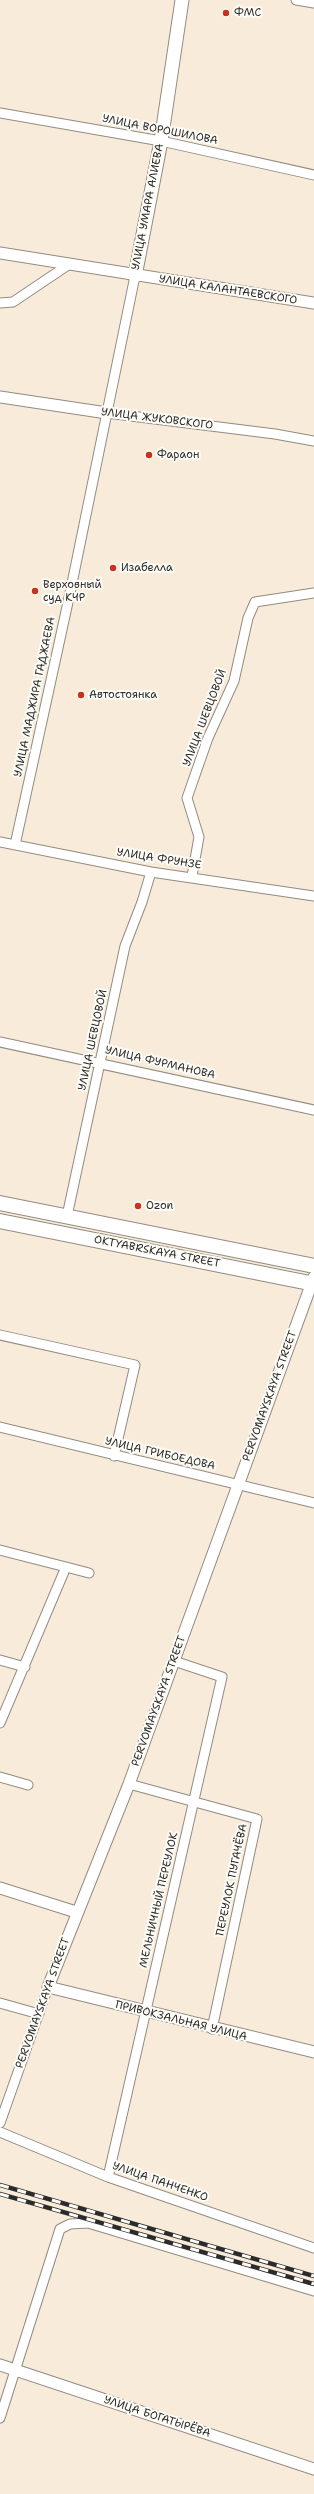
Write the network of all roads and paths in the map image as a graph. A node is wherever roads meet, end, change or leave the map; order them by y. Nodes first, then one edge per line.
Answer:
1 (182, 0) edge
2 (296, 0) edge
3 (314, 3) edge
4 (0, 113) edge
5 (161, 141) junction
6 (314, 175) edge
7 (0, 253) edge
8 (68, 265) junction
9 (135, 276) junction
10 (0, 303) edge
11 (314, 303) edge
12 (0, 397) edge
13 (107, 413) junction
14 (314, 441) edge
15 (314, 593) edge
16 (0, 842) edge
17 (15, 845) junction
18 (151, 872) junction
19 (192, 876) junction
20 (314, 896) edge
21 (0, 1042) edge
22 (100, 1062) junction
23 (314, 1110) edge
24 (0, 1203) edge
25 (67, 1216) junction
26 (0, 1221) edge
27 (314, 1266) edge
28 (313, 1282) edge
29 (0, 1335) edge
30 (0, 1427) edge
31 (114, 1456) junction
32 (239, 1484) junction
33 (314, 1503) edge
34 (0, 1550) edge
35 (66, 1568) junction
36 (89, 1573) dead end
37 (0, 1660) edge
38 (174, 1662) junction
39 (25, 1667) junction
40 (0, 1723) edge
41 (0, 1777) edge
42 (129, 1784) junction
43 (28, 1785) dead end
44 (194, 1802) junction
45 (0, 1888) edge
46 (76, 1912) junction
47 (48, 1987) junction
48 (0, 2003) edge
49 (145, 2013) junction
50 (39, 2014) junction
51 (212, 2029) junction
52 (314, 2052) edge
53 (0, 2123) edge
54 (0, 2132) edge
55 (108, 2177) junction
56 (314, 2248) edge
57 (314, 2291) edge
58 (0, 2365) edge
59 (15, 2370) junction
60 (0, 2418) edge
61 (314, 2469) edge

1 - 5 main road, УЛИЦА УМАРА АЛИЕВА
2 - 3 street
4 - 5 street, УЛИЦА ВОРОШИЛОВА
5 - 6 street, УЛИЦА ВОРОШИЛОВА
5 - 9 main road, УЛИЦА УМАРА АЛИЕВА
7 - 8 street, УЛИЦА КАЛАНТАЕВСКОГО
8 - 9 street, УЛИЦА КАЛАНТАЕВСКОГО
8 - 10 street
9 - 11 street, УЛИЦА КАЛАНТАЕВСКОГО
9 - 13 street, УЛИЦА УМАРА АЛИЕВА
12 - 13 street, УЛИЦА ЖУКОВСКОГО
13 - 14 street, УЛИЦА ЖУКОВСКОГО
13 - 17 street, УЛИЦА МАДЖИРА ГАДЖАЕВА
15 - 19 street, УЛИЦА ШЕВЦОВОЙ
16 - 17 street, УЛИЦА ФРУНЗЕ
17 - 18 street, УЛИЦА ФРУНЗЕ
18 - 19 street, УЛИЦА ФРУНЗЕ
18 - 22 street, УЛИЦА ШЕВЦОВОЙ
19 - 20 street, УЛИЦА ФРУНЗЕ
21 - 22 street, УЛИЦА ФУРМАНОВА
22 - 23 street, УЛИЦА ФУРМАНОВА
22 - 25 street, УЛИЦА ШЕВЦОВОЙ
24 - 25 main road, OKTYABRSKAYA STREET
25 - 27 main road, OKTYABRSKAYA STREET
26 - 28 main road, OKTYABRSKAYA STREET
28 - 32 street, PERVOMAYSKAYA STREET
29 - 31 street
30 - 31 street, УЛИЦА ГРИБОЕДОВА
31 - 32 street, УЛИЦА ГРИБОЕДОВА
32 - 33 street, УЛИЦА ГРИБОЕДОВА
32 - 38 street, PERVOMAYSKAYA STREET
34 - 35 street
35 - 36 street
35 - 39 street
37 - 39 street
38 - 42 street, PERVOMAYSKAYA STREET
38 - 44 street, МЕЛЬНИЧНЫЙ ПЕРЕУЛОК
39 - 40 street
41 - 43 street
42 - 44 street, ПЕРЕУЛОК ПУГАЧЁВА
42 - 46 street, PERVOMAYSKAYA STREET
44 - 49 street, МЕЛЬНИЧНЫЙ ПЕРЕУЛОК
44 - 51 street, ПЕРЕУЛОК ПУГАЧЁВА
45 - 46 street
46 - 47 street, PERVOMAYSKAYA STREET
47 - 49 street, ПРИВОКЗАЛЬНАЯ УЛИЦА
47 - 50 street, PERVOMAYSKAYA STREET
48 - 50 street
49 - 51 street, ПРИВОКЗАЛЬНАЯ УЛИЦА
49 - 55 street, МЕЛЬНИЧНЫЙ ПЕРЕУЛОК
50 - 53 street, PERVOMAYSKAYA STREET
51 - 52 street, ПРИВОКЗАЛЬНАЯ УЛИЦА
54 - 55 street, УЛИЦА ПАНЧЕНКО
55 - 56 street, УЛИЦА ПАНЧЕНКО
57 - 59 street
58 - 59 street, УЛИЦА БОГАТЫРЁВА
59 - 60 street
59 - 61 street, УЛИЦА БОГАТЫРЁВА

